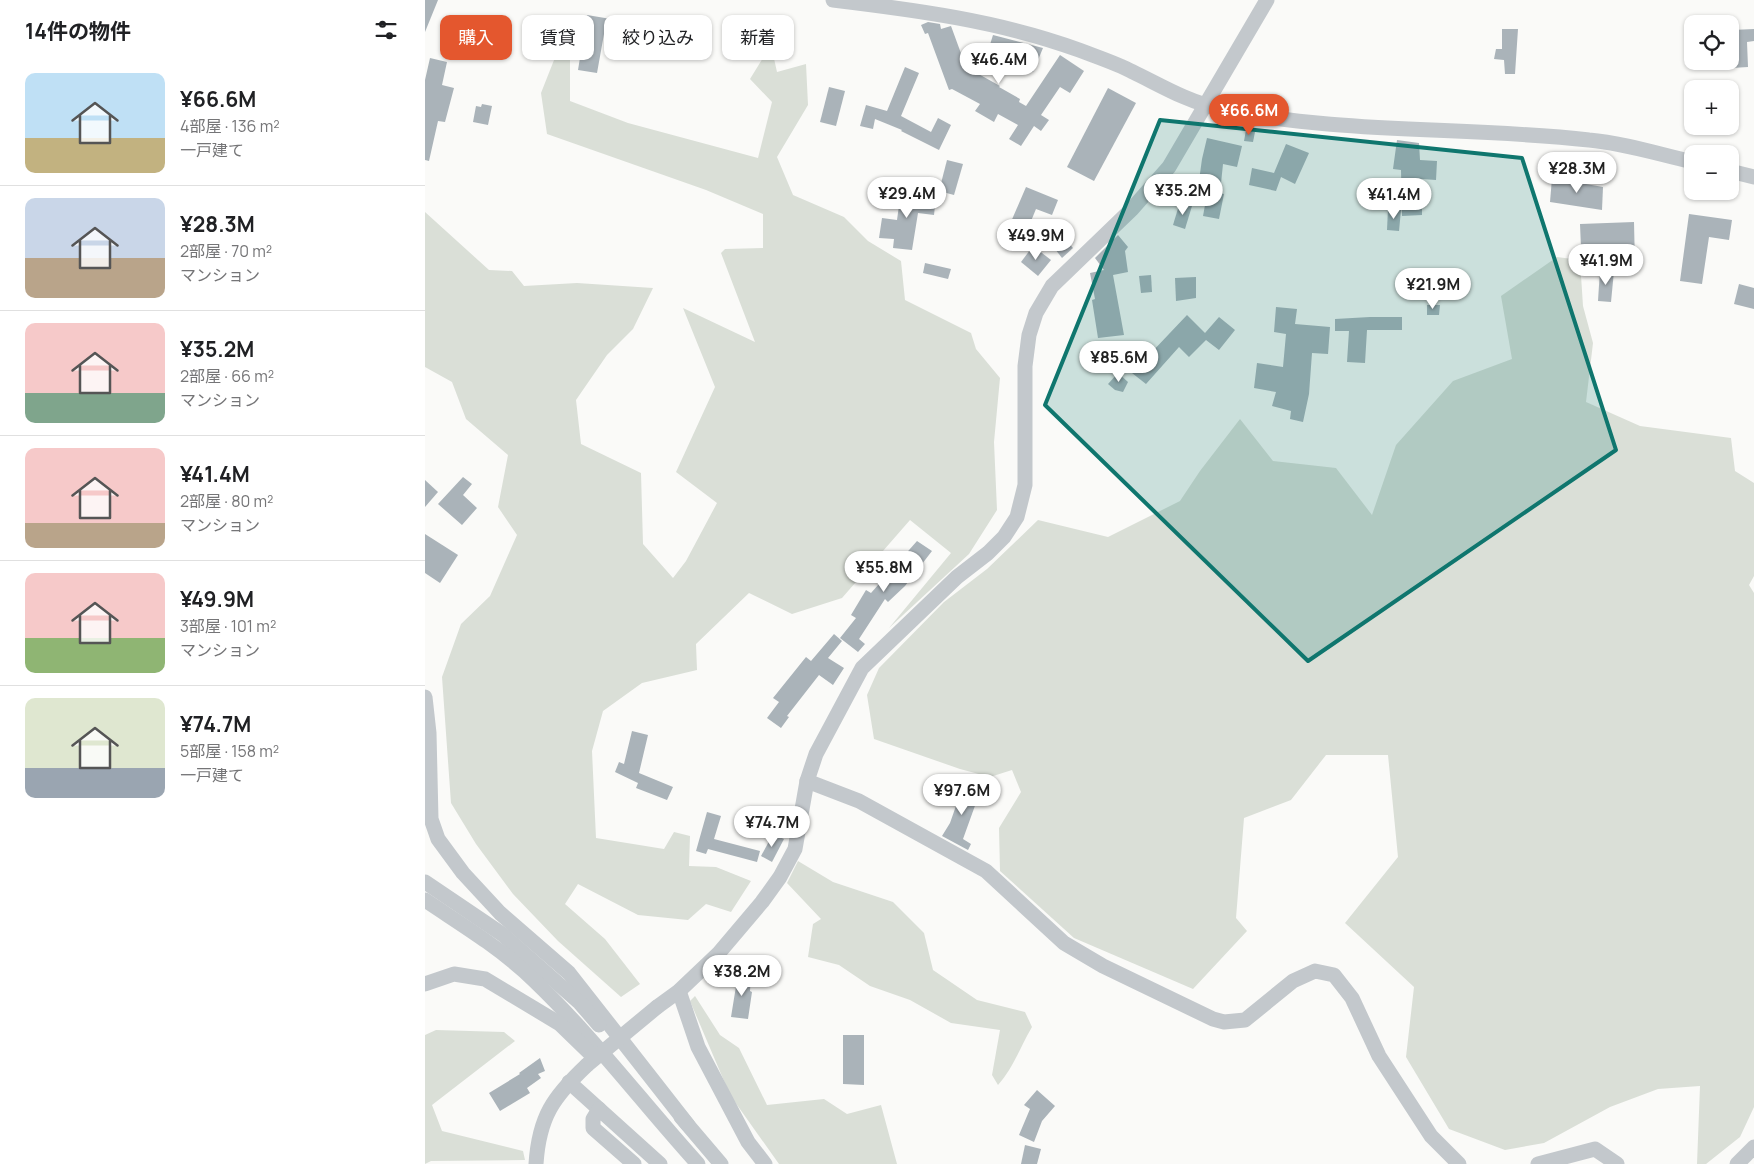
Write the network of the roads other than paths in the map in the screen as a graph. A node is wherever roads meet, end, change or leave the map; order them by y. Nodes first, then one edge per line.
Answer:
1 (833, 0) edge
2 (1267, 0) edge
3 (1205, 105) junction
4 (1684, 160) edge
5 (1739, 173) edge
6 (1754, 177) edge
7 (425, 697) edge
8 (807, 781) junction
9 (425, 882) edge
10 (425, 900) edge
11 (425, 984) edge
12 (679, 991) junction
13 (569, 1082) junction
14 (599, 1109) junction
15 (687, 1125) junction
16 (667, 1129) junction
17 (1754, 1147) edge
18 (536, 1164) edge
19 (634, 1164) edge
20 (660, 1164) edge
21 (698, 1164) edge
22 (721, 1164) edge
23 (765, 1164) edge
24 (1459, 1164) edge
25 (1538, 1164) edge
26 (1617, 1164) edge
27 (1737, 1164) edge

1 - 3 street
2 - 3 street
3 - 4 street
3 - 8 street
5 - 6 street
7 - 15 street
8 - 12 street
8 - 24 street
9 - 15 street
10 - 16 street
11 - 16 street
12 - 13 street, bridge
12 - 23 street
13 - 14 street
13 - 18 street
14 - 19 street
14 - 20 street
15 - 22 street
16 - 21 street
17 - 27 street
25 - 26 street

